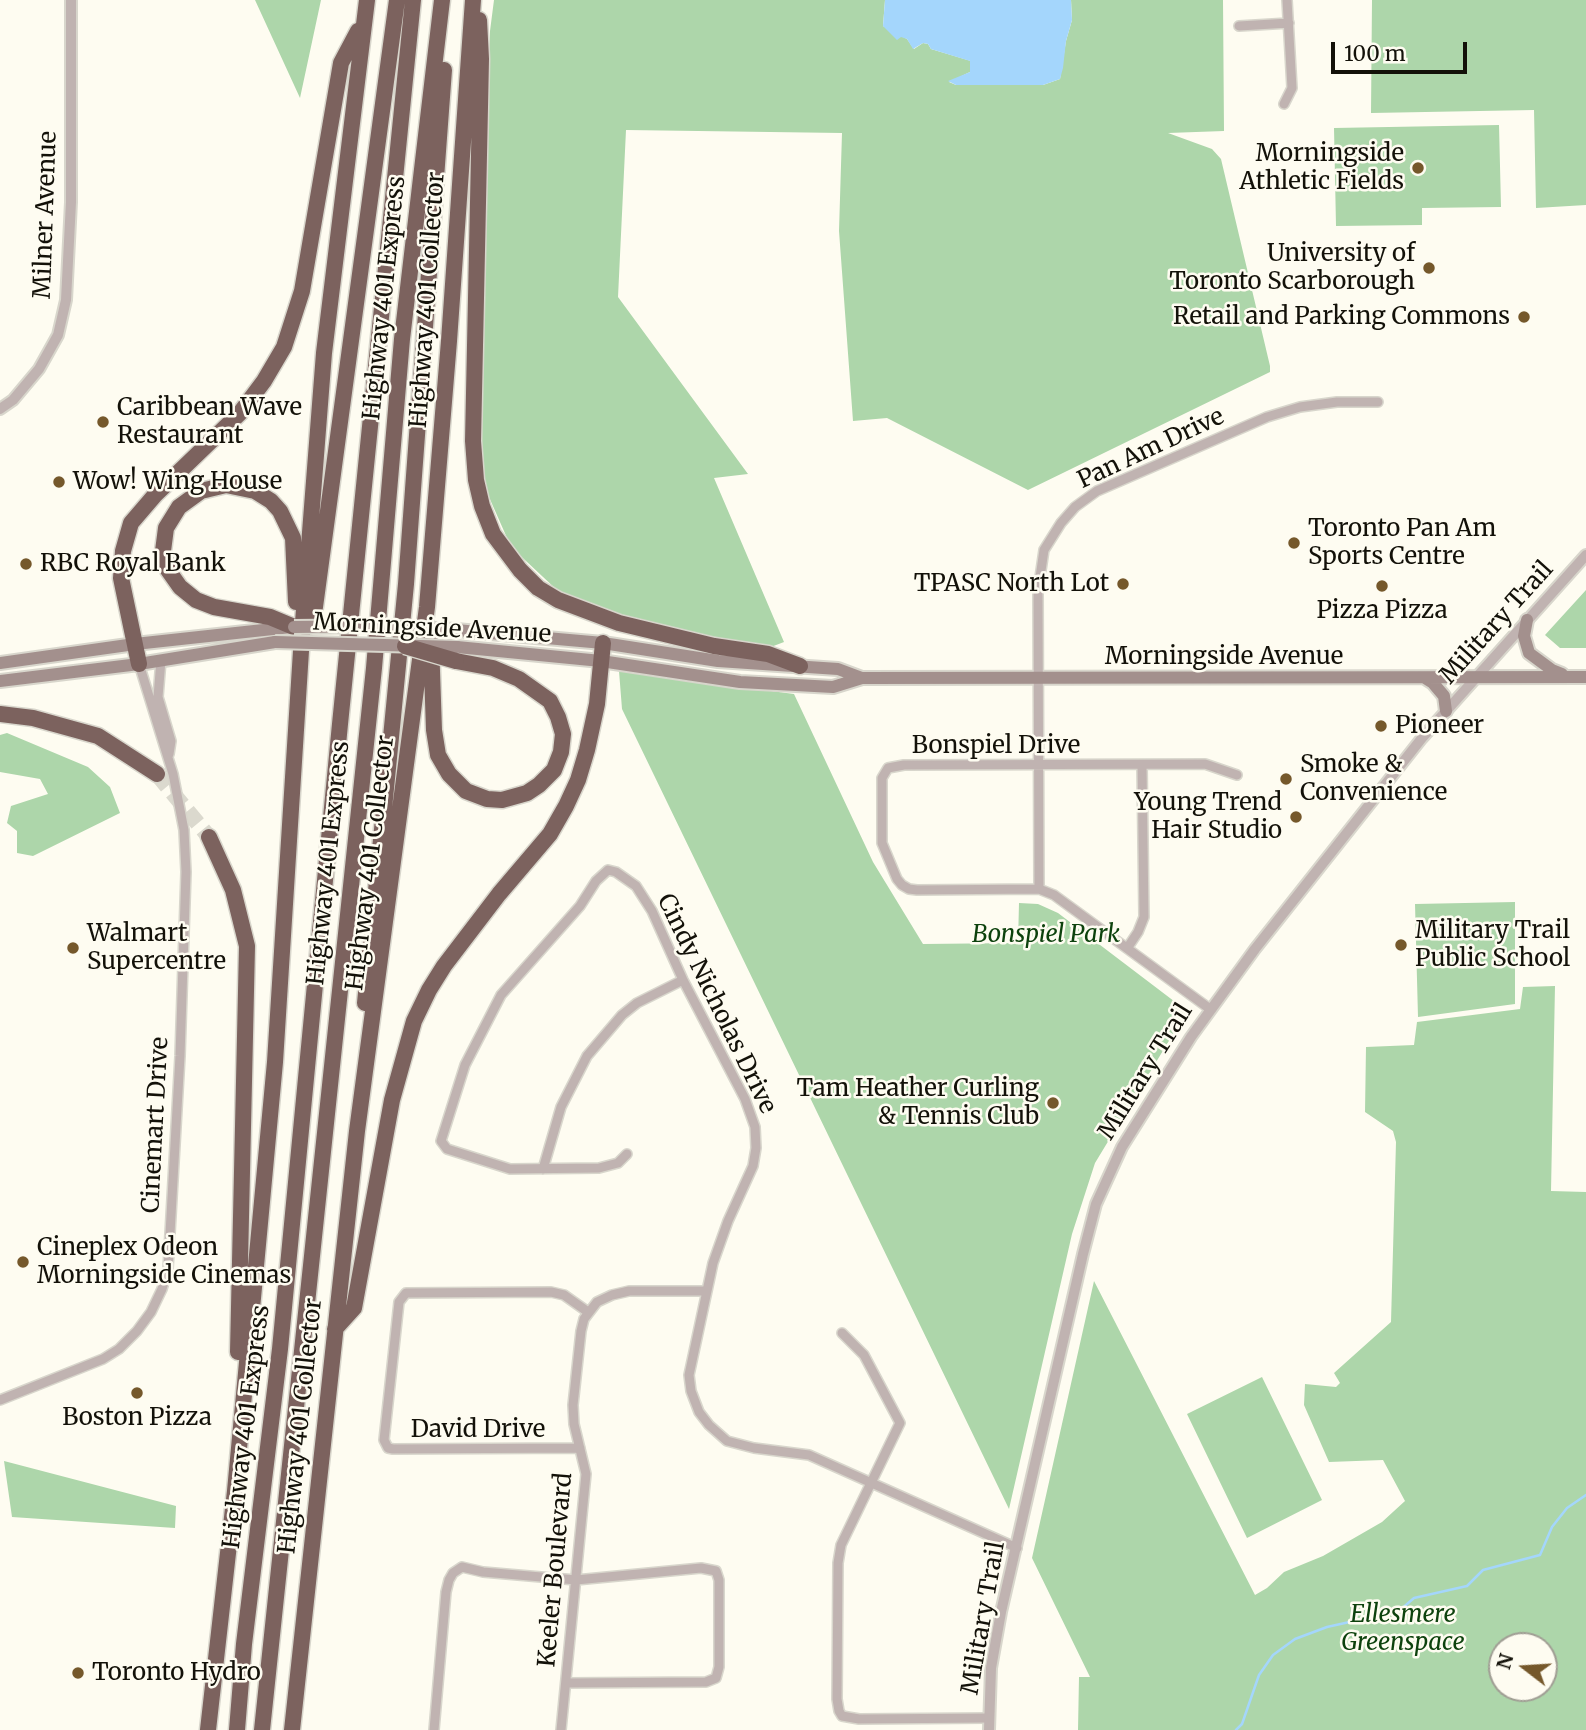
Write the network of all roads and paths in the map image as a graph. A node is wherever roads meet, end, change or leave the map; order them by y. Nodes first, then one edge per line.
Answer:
1 (71, 0) edge
2 (367, 0) edge
3 (397, 0) edge
4 (413, 0) edge
5 (442, 0) edge
6 (448, 0) edge
7 (476, 0) edge
8 (1287, 0) edge
9 (364, 19) junction
10 (1289, 23) junction
11 (1239, 26) dead end
12 (1284, 104) dead end
13 (1378, 402) dead end
14 (0, 409) edge
15 (1586, 555) edge
16 (427, 607) junction
17 (1527, 620) junction
18 (274, 623) junction
19 (298, 631) junction
20 (603, 643) junction
21 (135, 644) junction
22 (405, 646) joint
23 (457, 654) junction
24 (161, 660) junction
25 (601, 661) junction
26 (0, 663) edge
27 (139, 664) junction
28 (800, 666) junction
29 (1479, 676) junction
30 (1568, 677) junction
31 (1586, 677) edge
32 (862, 678) junction
33 (1040, 678) junction
34 (1425, 678) junction
35 (0, 681) edge
36 (1446, 711) junction
37 (0, 714) edge
38 (168, 759) junction
39 (1040, 765) junction
40 (1142, 765) junction
41 (157, 774) tunnel mouth
42 (1237, 775) dead end
43 (209, 837) tunnel mouth
44 (1040, 889) junction
45 (1128, 947) junction
46 (682, 980) junction
47 (1210, 1009) junction
48 (357, 1131) junction
49 (627, 1154) dead end
50 (543, 1170) junction
51 (708, 1291) junction
52 (588, 1312) junction
53 (335, 1329) junction
54 (842, 1334) dead end
55 (0, 1400) edge
56 (580, 1448) junction
57 (870, 1483) junction
58 (234, 1491) junction
59 (1017, 1548) junction
60 (576, 1580) junction
61 (566, 1683) junction
62 (989, 1724) edge
63 (208, 1730) edge
64 (237, 1730) edge
65 (262, 1730) edge
66 (292, 1730) edge
67 (433, 1730) edge
68 (561, 1730) edge

1 - 14 street, Milner Avenue
2 - 9 highway
3 - 19 highway
4 - 64 highway, Highway 401 Express
5 - 65 highway, Highway 401 Express
6 - 48 highway
7 - 16 highway, Highway 401 Collector
7 - 28 highway
8 - 10 street
9 - 19 highway
9 - 21 highway
10 - 11 street
10 - 12 street
13 - 33 street, Pan Am Drive
15 - 17 street, Military Trail
16 - 23 highway
16 - 48 highway, Highway 401 Collector
17 - 29 street, Military Trail
17 - 30 main road
18 - 19 highway
18 - 19 highway
18 - 21 main road, Morningside Avenue
19 - 20 main road, Morningside Avenue, bridge
19 - 58 highway
20 - 25 highway
20 - 28 main road, Morningside Avenue
21 - 26 main road, Morningside Avenue
21 - 27 highway
22 - 23 highway, bridge
22 - 24 main road, Morningside Avenue, bridge
23 - 25 main road, Morningside Avenue
24 - 27 main road, Morningside Avenue
24 - 38 street, Cinemart Drive
25 - 32 main road, Morningside Avenue
25 - 53 highway
27 - 35 main road, Morningside Avenue
27 - 38 street, Cinemart Drive
28 - 32 main road, Morningside Avenue
29 - 30 main road, Morningside Avenue
29 - 34 main road, Morningside Avenue
29 - 36 street, Military Trail
30 - 31 main road, Morningside Avenue
32 - 33 main road, Morningside Avenue
33 - 34 main road, Morningside Avenue
33 - 39 street, Pan Am Drive
34 - 36 main road
36 - 47 street, Military Trail
37 - 41 highway
38 - 55 street, Cinemart Drive
39 - 40 street, Bonspiel Drive
39 - 44 street, Pan Am Drive
39 - 44 street, Bonspiel Drive
40 - 42 street, Bonspiel Drive
40 - 45 street
43 - 58 highway
44 - 45 street, Bonspiel Drive
45 - 47 street, Bonspiel Drive
46 - 50 street
46 - 50 street, Cindy Nicholas Drive
46 - 51 street, Cindy Nicholas Drive
47 - 59 street, Military Trail
48 - 53 highway, Highway 401 Collector
49 - 50 street
51 - 52 street
51 - 57 street
52 - 56 street, Keeler Boulevard
52 - 56 street, David Drive
53 - 66 highway, Highway 401 Collector
54 - 57 street
56 - 60 street, Keeler Boulevard
57 - 59 street
57 - 62 street
58 - 63 highway
59 - 62 street, Military Trail
60 - 61 street, Keeler Boulevard
60 - 61 street
60 - 67 street
61 - 68 street, Keeler Boulevard

